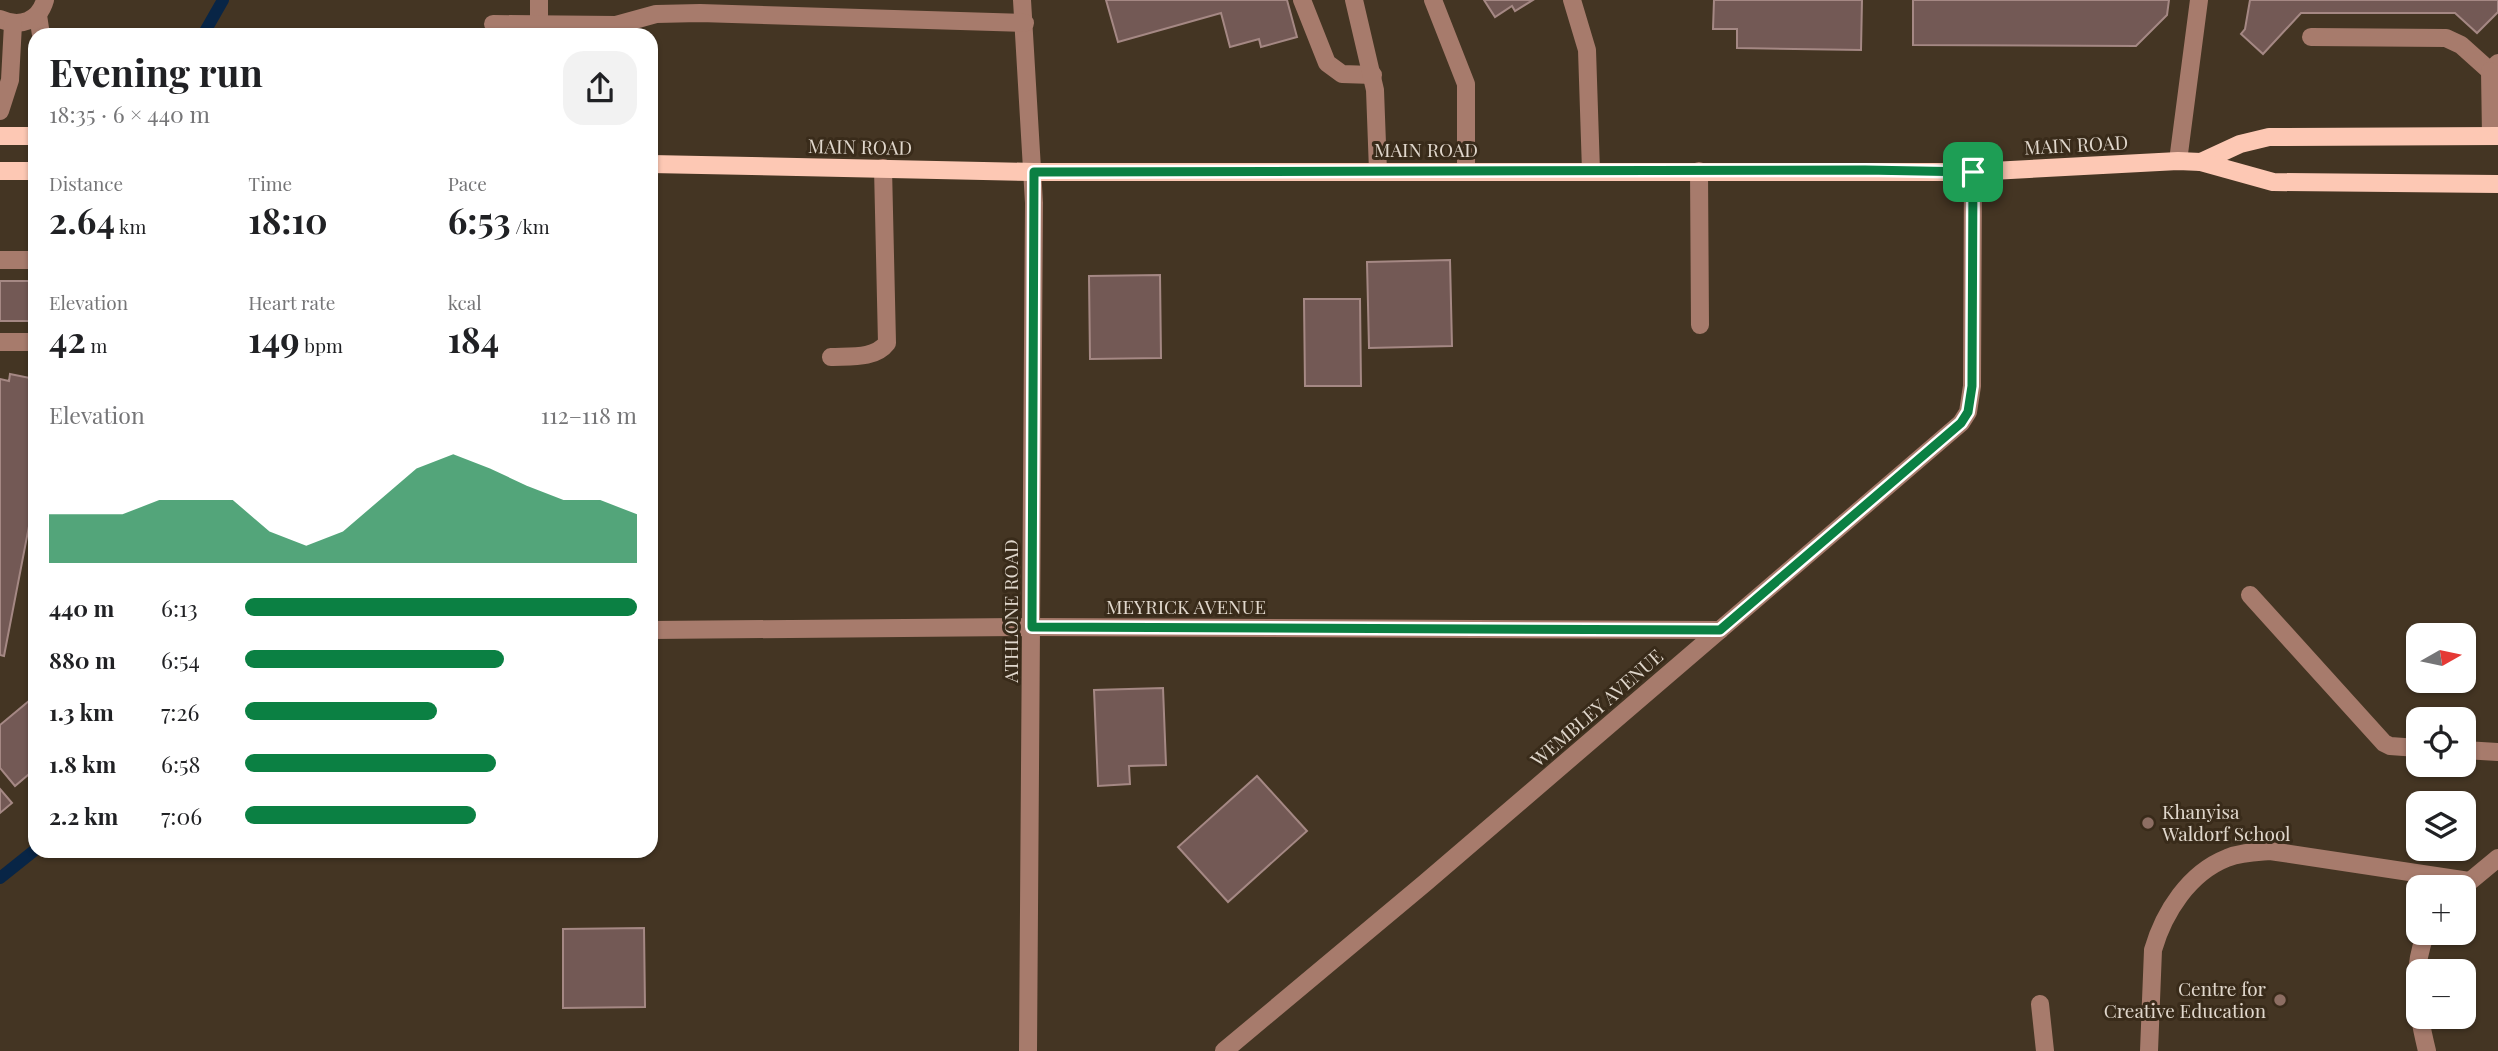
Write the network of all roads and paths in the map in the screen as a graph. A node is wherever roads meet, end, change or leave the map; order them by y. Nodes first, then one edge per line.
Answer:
1 (539, 0) edge
2 (1022, 0) edge
3 (1302, 0) edge
4 (1354, 0) edge
5 (1433, 0) edge
6 (1572, 0) edge
7 (2199, 0) edge
8 (700, 6) edge
9 (41, 8) edge
10 (6, 22) edge
11 (1025, 23) junction
12 (493, 24) dead end
13 (539, 24) junction
14 (41, 28) edge
15 (2311, 37) dead end
16 (2494, 67) edge
17 (1373, 75) junction
18 (0, 111) edge
19 (28, 135) edge
20 (0, 136) edge
21 (2494, 136) edge
22 (2178, 161) junction
23 (2202, 162) junction
24 (658, 164) edge
25 (883, 169) junction
26 (0, 171) edge
27 (28, 171) edge
28 (1378, 171) junction
29 (1466, 171) junction
30 (1591, 171) junction
31 (1699, 171) junction
32 (1034, 172) junction
33 (1973, 172) junction
34 (2498, 184) edge
35 (0, 260) edge
36 (28, 260) edge
37 (1700, 325) dead end
38 (0, 342) edge
39 (28, 342) edge
40 (831, 357) dead end
41 (2250, 595) dead end
42 (1032, 627) junction
43 (658, 630) edge
44 (1720, 630) junction
45 (2406, 747) edge
46 (2476, 751) edge
47 (2498, 752) edge
48 (2498, 858) edge
49 (2413, 875) edge
50 (2476, 876) edge
51 (2422, 945) edge
52 (2040, 1004) dead end
53 (1028, 1051) edge
54 (1224, 1051) edge
55 (2045, 1051) edge
56 (2149, 1051) edge
57 (2427, 1051) edge

1 - 13 street
2 - 11 street, ATHLONE ROAD
3 - 17 street
4 - 17 street
5 - 29 street
6 - 30 street
7 - 22 street
8 - 11 street
8 - 13 street
9 - 10 street
9 - 14 street
10 - 18 street
11 - 32 street, ATHLONE ROAD
12 - 13 street
15 - 16 street
16 - 21 street
17 - 28 street
19 - 20 main road
21 - 23 main road, MAIN ROAD
22 - 23 main road, MAIN ROAD
22 - 33 main road, MAIN ROAD
23 - 34 main road, MAIN ROAD
24 - 25 main road, MAIN ROAD
25 - 32 main road, MAIN ROAD
25 - 40 street
26 - 27 main road
28 - 29 main road, MAIN ROAD
28 - 32 main road, MAIN ROAD
29 - 30 main road, MAIN ROAD
30 - 31 main road, MAIN ROAD
31 - 33 main road, MAIN ROAD
31 - 37 street
32 - 42 street, ATHLONE ROAD
33 - 44 street, WEMBLEY AVENUE
35 - 36 street
38 - 39 street
41 - 45 street
42 - 43 street, MEYRICK AVENUE
42 - 44 street, MEYRICK AVENUE
42 - 53 street, ATHLONE ROAD
44 - 54 street, WEMBLEY AVENUE
46 - 47 street
48 - 50 street
49 - 56 street
51 - 57 street
52 - 55 street

